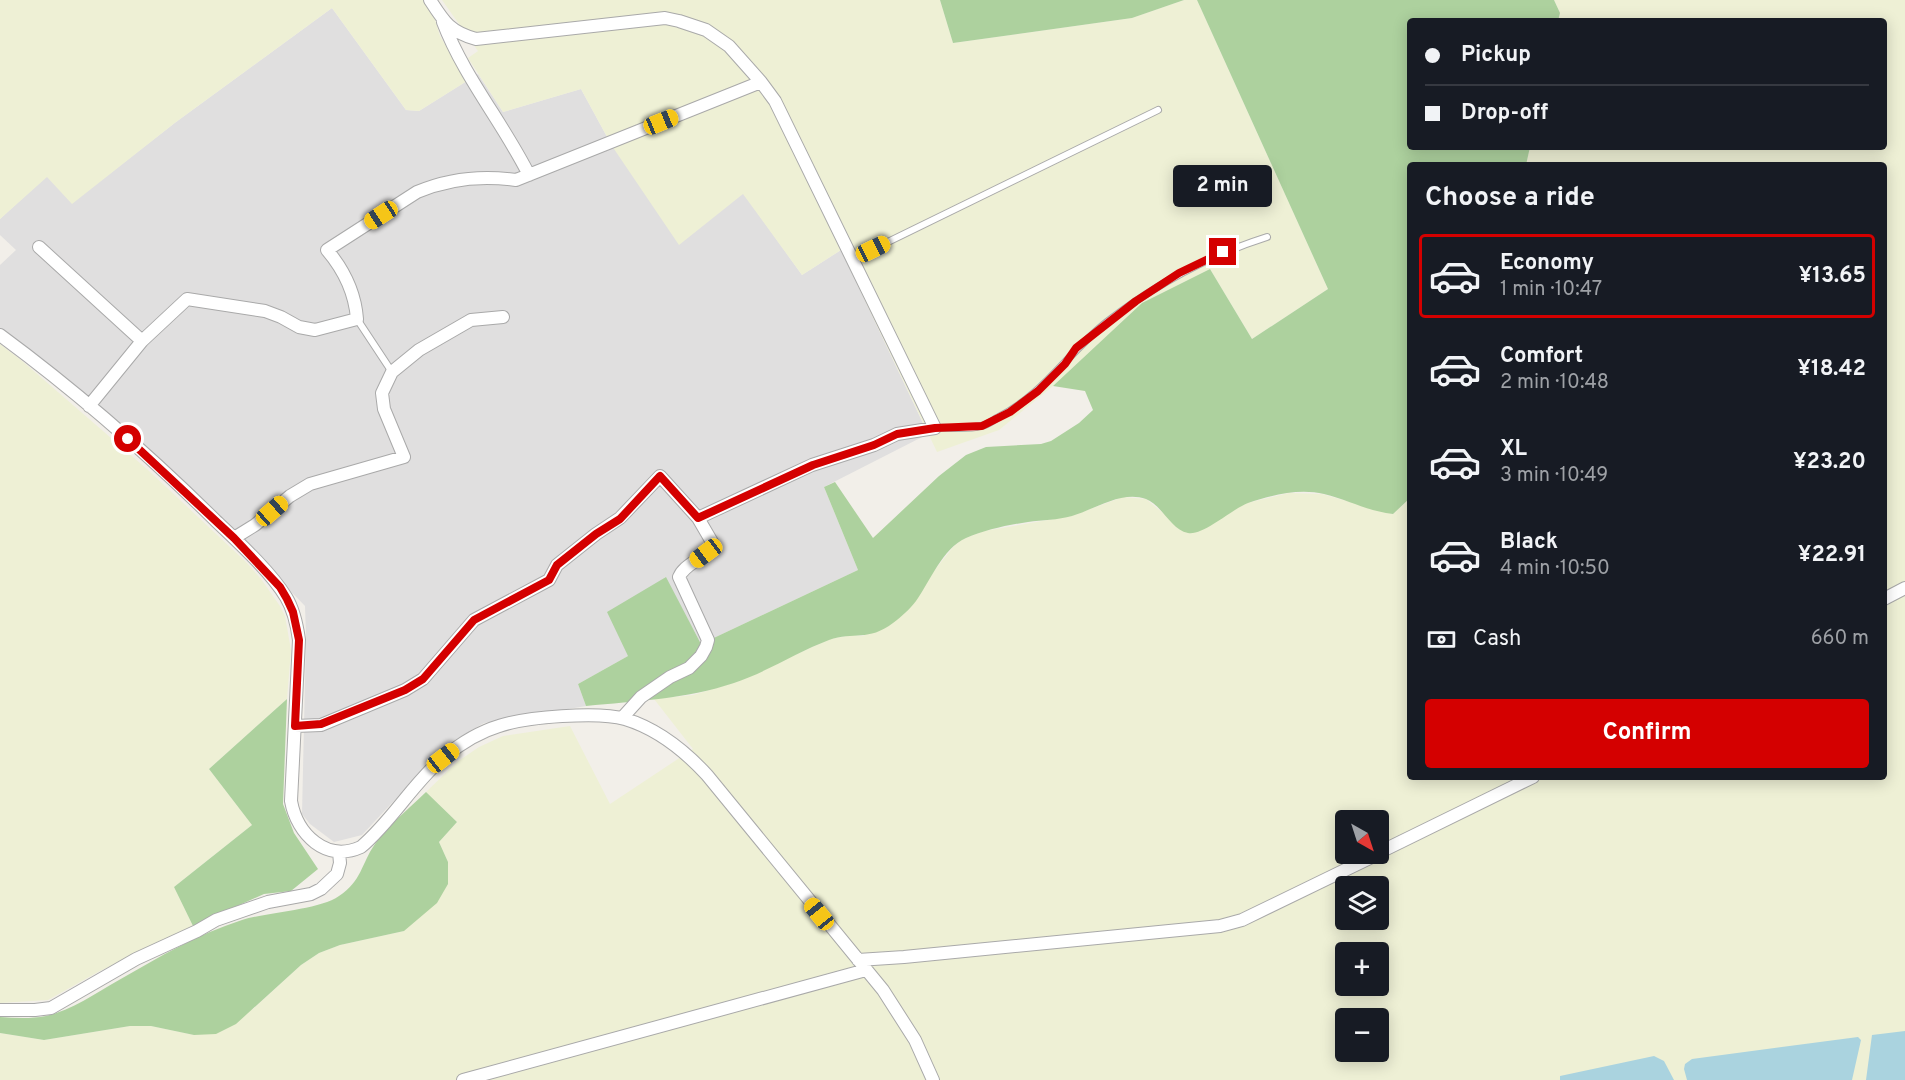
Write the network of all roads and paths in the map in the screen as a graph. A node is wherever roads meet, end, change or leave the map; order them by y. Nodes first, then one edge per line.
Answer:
1 (429, 0) edge
2 (443, 21) junction
3 (761, 82) junction
4 (1158, 110) dead end
5 (529, 175) junction
6 (1267, 237) dead end
7 (39, 247) dead end
8 (853, 259) junction
9 (502, 316) dead end
10 (357, 319) junction
11 (0, 335) edge
12 (142, 341) junction
13 (392, 372) junction
14 (88, 406) junction
15 (935, 428) junction
16 (698, 518) junction
17 (234, 538) junction
18 (1905, 588) edge
19 (1887, 597) edge
20 (622, 718) junction
21 (295, 726) junction
22 (1527, 780) edge
23 (1389, 848) edge
24 (339, 852) junction
25 (1356, 864) edge
26 (862, 965) junction
27 (0, 1010) edge
28 (464, 1080) edge
29 (933, 1080) edge

1 - 2 street
2 - 3 street
2 - 5 street
3 - 5 street
3 - 8 street
4 - 8 lane
5 - 10 street
6 - 15 lane
7 - 12 street
8 - 15 street
9 - 13 street
10 - 12 street
10 - 13 lane
11 - 14 street
12 - 14 street
13 - 17 street
14 - 17 street
15 - 16 street
16 - 20 street
16 - 21 street
17 - 21 street
18 - 19 street
20 - 24 street
20 - 26 street
21 - 24 street
22 - 23 street
24 - 27 street
25 - 26 street
26 - 28 street
26 - 29 street

